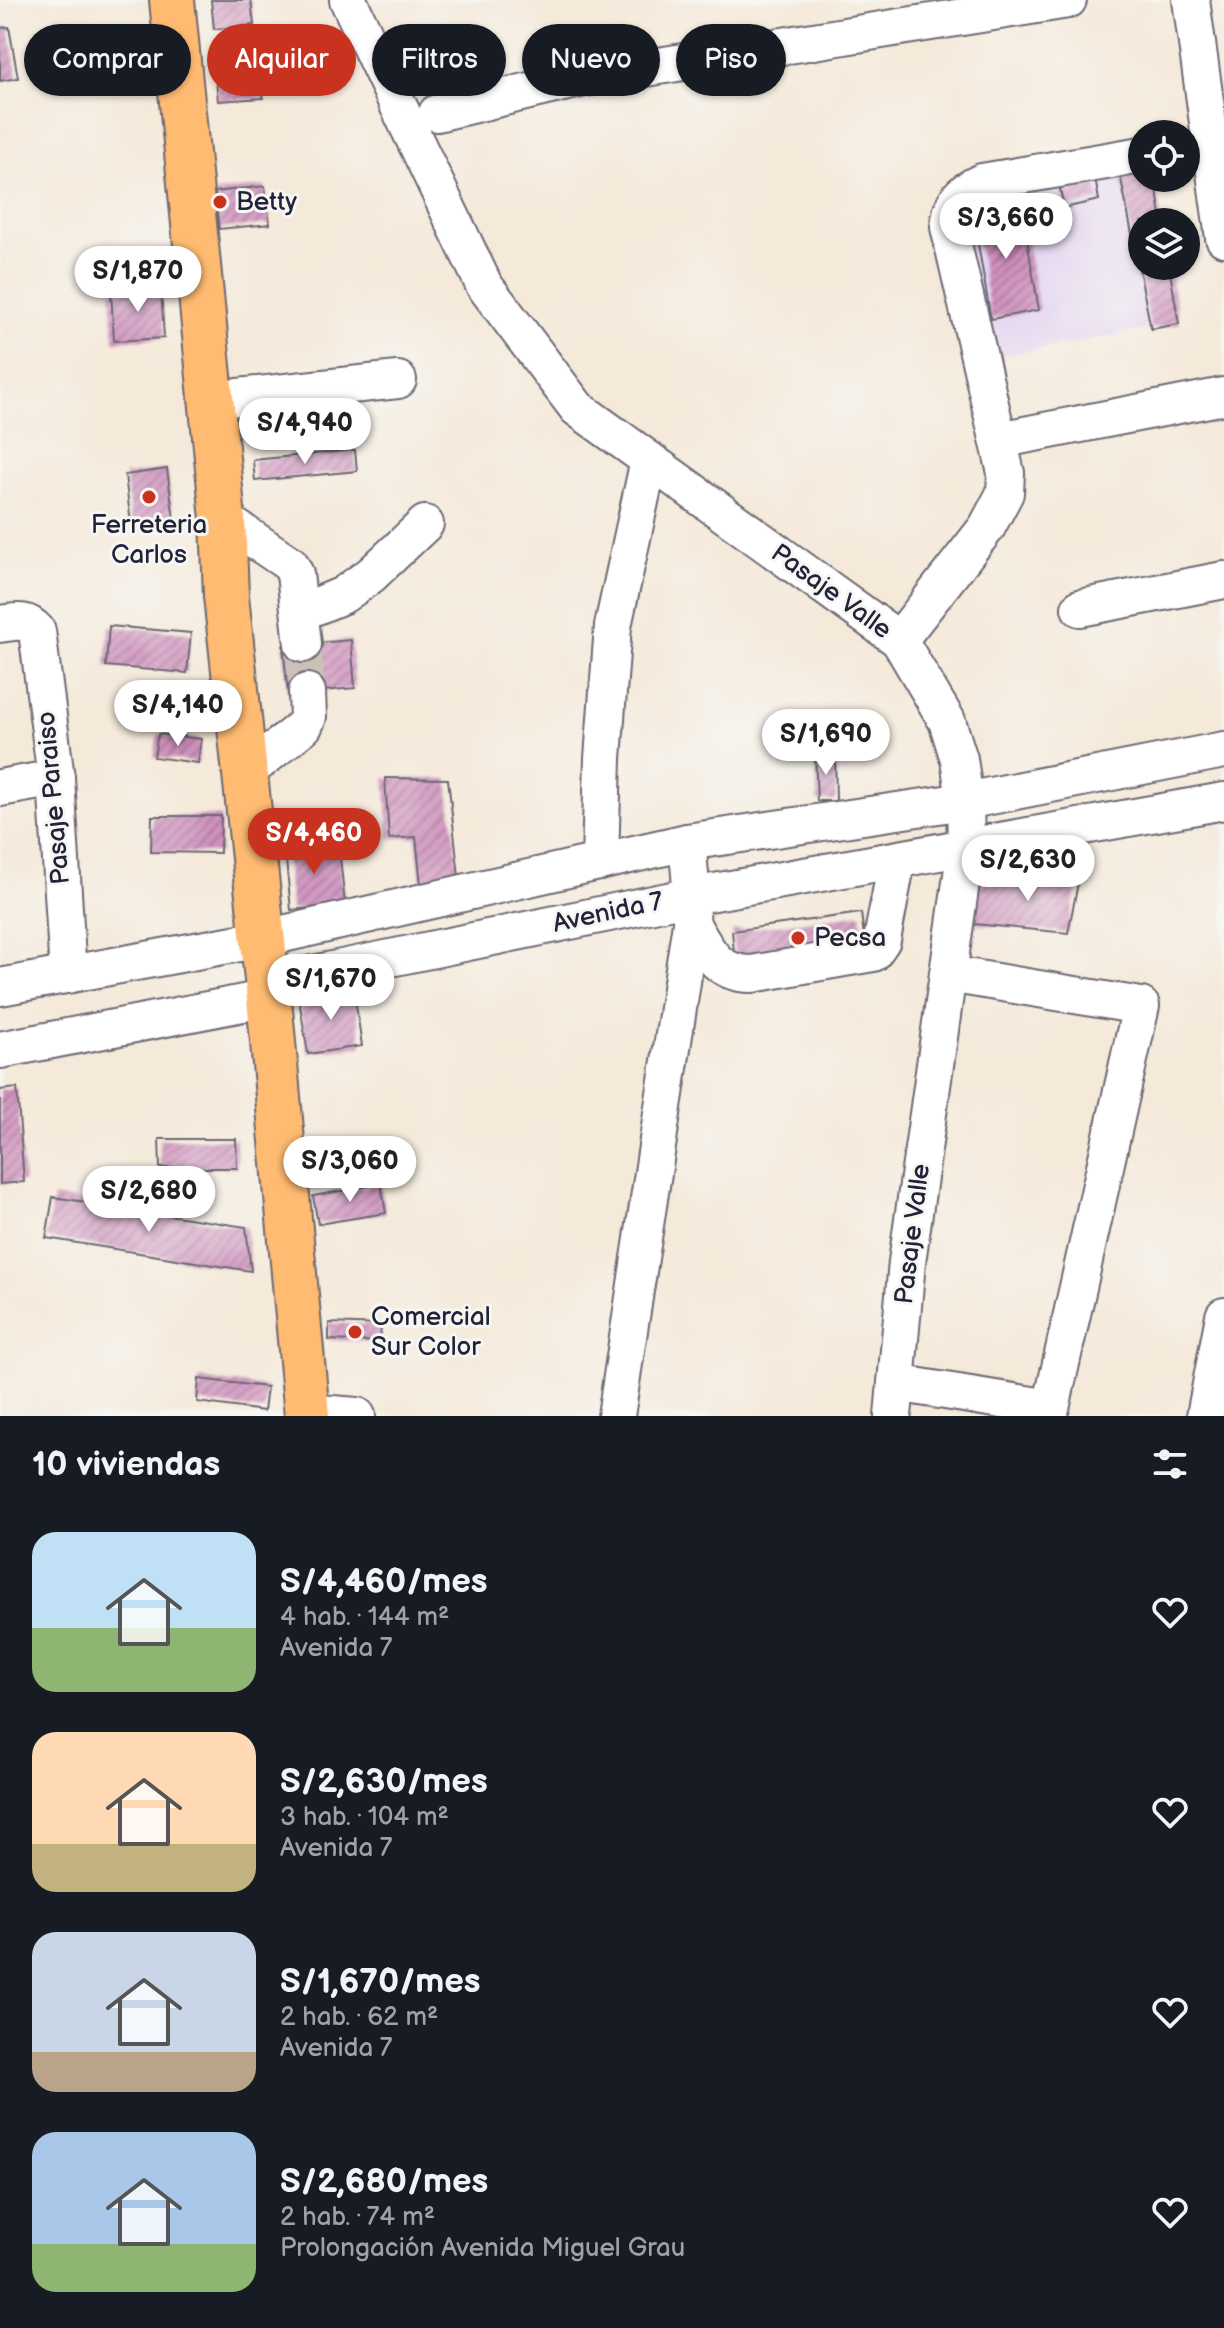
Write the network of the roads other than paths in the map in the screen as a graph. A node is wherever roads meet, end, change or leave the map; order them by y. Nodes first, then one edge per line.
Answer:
1 (172, 0) edge
2 (348, 0) edge
3 (1068, 0) edge
4 (1191, 0) edge
5 (920, 12) edge
6 (437, 113) dead end
7 (1207, 144) edge
8 (1128, 157) edge
9 (1224, 238) edge
10 (398, 380) dead end
11 (1224, 396) edge
12 (210, 400) junction
13 (999, 440) junction
14 (649, 460) junction
15 (223, 519) junction
16 (425, 524) dead end
17 (1224, 580) edge
18 (1080, 608) dead end
19 (15, 624) edge
20 (899, 640) junction
21 (307, 692) tunnel mouth
22 (1224, 750) edge
23 (244, 774) junction
24 (56, 778) junction
25 (0, 788) edge
26 (965, 801) junction
27 (1224, 801) edge
28 (687, 842) junction
29 (966, 847) junction
30 (897, 860) junction
31 (600, 862) junction
32 (692, 910) junction
33 (261, 939) junction
34 (948, 974) junction
35 (68, 975) junction
36 (0, 987) edge
37 (269, 998) junction
38 (0, 1050) edge
39 (1224, 1316) edge
40 (895, 1399) edge
41 (307, 1414) edge
42 (357, 1416) edge
43 (616, 1416) edge
44 (1205, 1416) edge

1 - 12 main road
2 - 14 street, Pasaje Valle
3 - 5 street
4 - 7 street
5 - 6 street
7 - 9 street
8 - 13 street
10 - 12 street
11 - 13 street
12 - 15 main road
13 - 20 street
14 - 20 street, Pasaje Valle
14 - 31 street
15 - 16 street
15 - 23 main road
17 - 18 street
19 - 24 street, Pasaje Paraiso
20 - 26 street, Pasaje Valle
21 - 23 street
22 - 26 street, Avenida 7
23 - 33 main road
24 - 25 street
24 - 35 street, Pasaje Paraiso
26 - 28 street, Avenida 7
26 - 29 street, Pasaje Valle
27 - 29 street, Avenida 7
28 - 31 street, Avenida 7
28 - 32 street
29 - 30 street, Avenida 7
29 - 34 street, Pasaje Valle
30 - 32 street, Avenida 7
30 - 32 street
31 - 33 street, Avenida 7
32 - 37 street, Avenida 7
32 - 43 street
33 - 35 street, Avenida 7
33 - 37 main road
34 - 40 street, Pasaje Valle
34 - 40 street
35 - 36 street, Avenida 7
37 - 38 street, Avenida 7
37 - 41 main road
39 - 44 street
41 - 42 street

